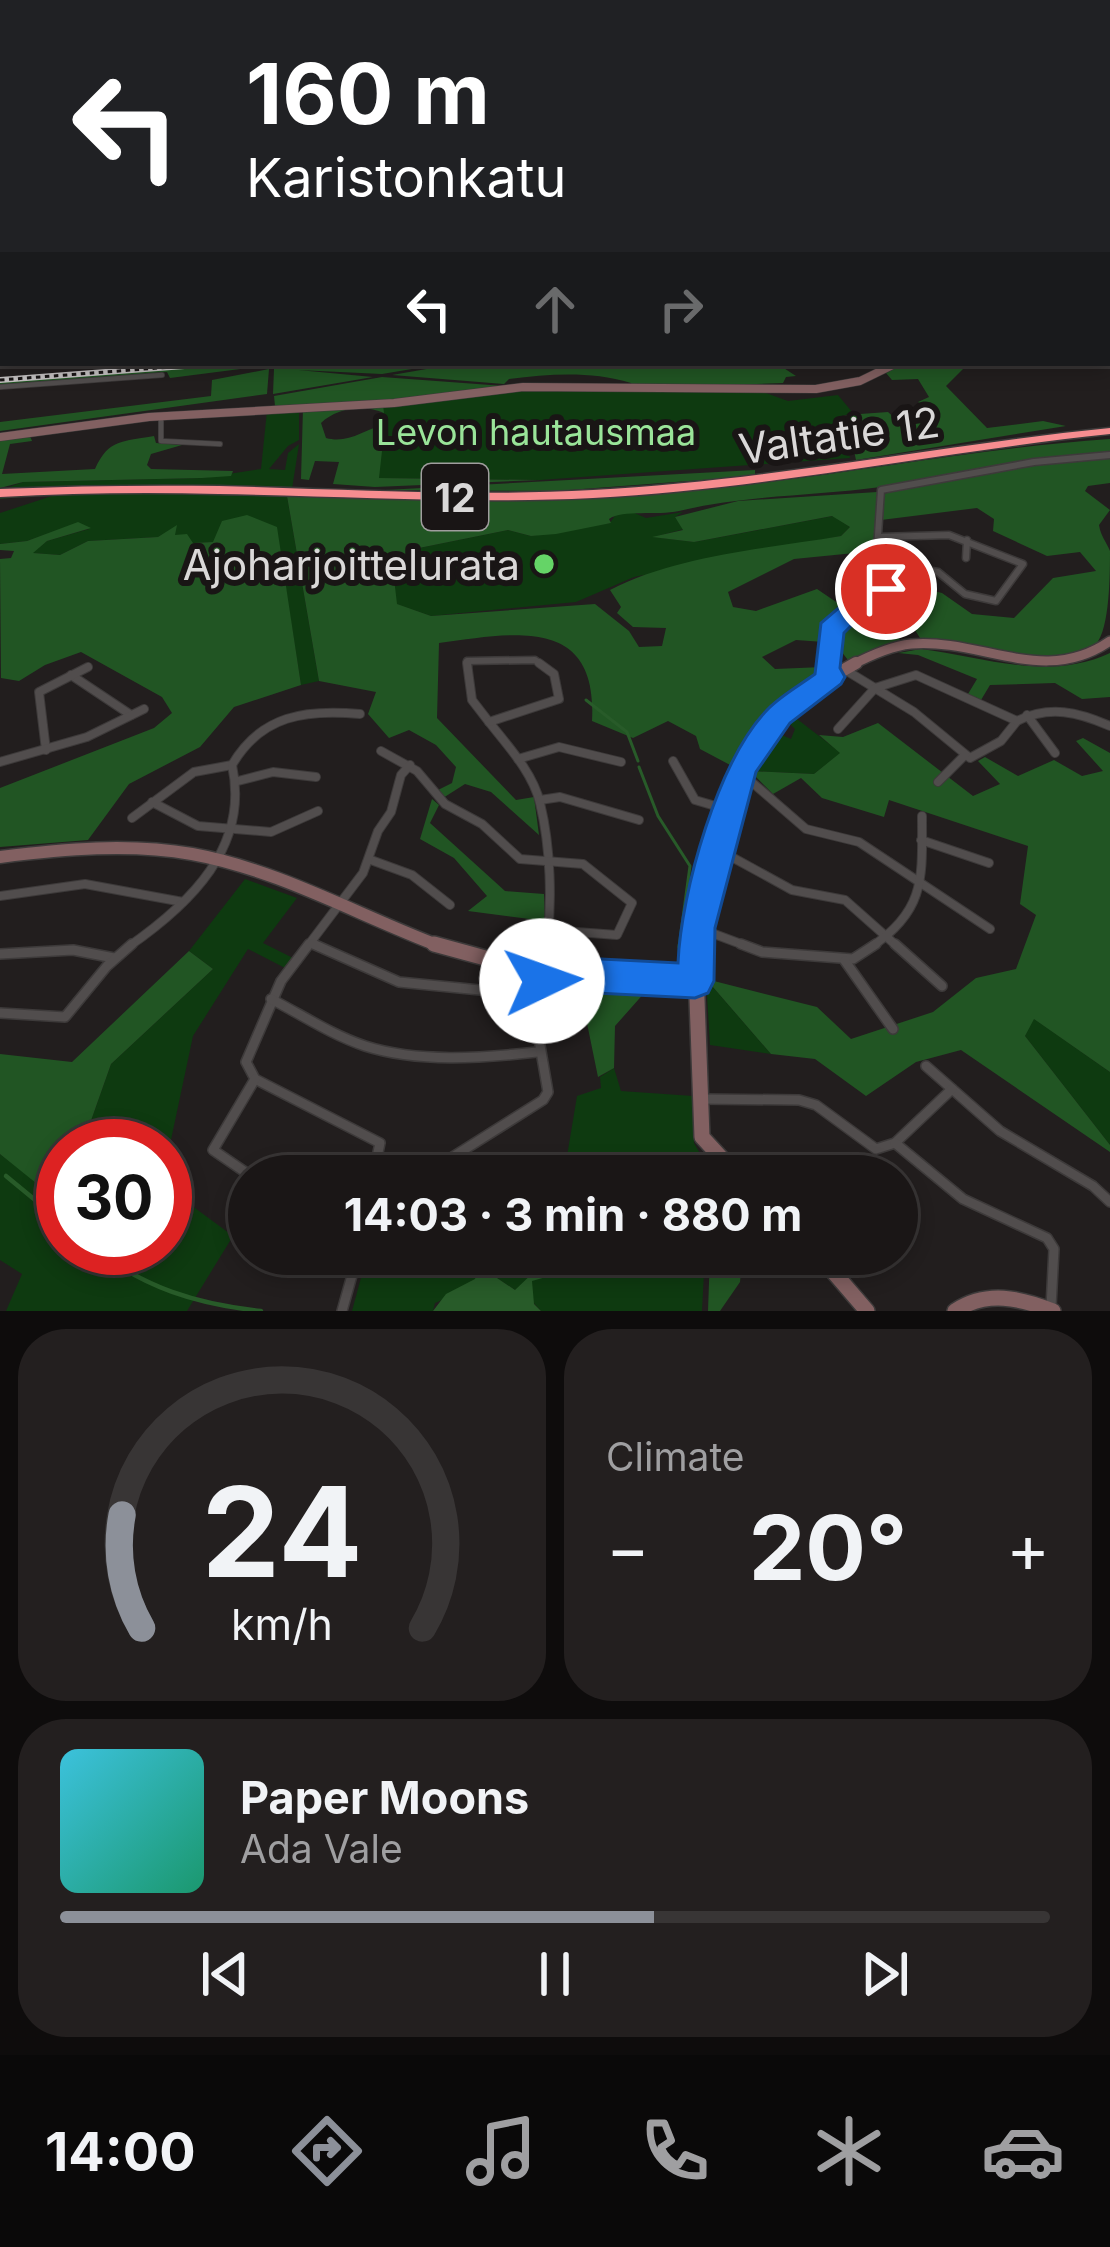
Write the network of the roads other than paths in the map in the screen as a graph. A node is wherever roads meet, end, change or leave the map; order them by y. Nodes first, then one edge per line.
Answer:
1 (892, 366) edge
2 (162, 375) dead end
3 (0, 386) edge
4 (161, 416) junction
5 (1108, 429) edge
6 (0, 437) edge
7 (220, 444) dead end
8 (1110, 455) edge
9 (0, 494) edge
10 (878, 537) junction
11 (967, 540) junction
12 (966, 558) dead end
13 (879, 562) junction
14 (1110, 641) edge
15 (88, 667) dead end
16 (837, 673) junction
17 (71, 675) junction
18 (875, 688) junction
19 (144, 709) dead end
20 (359, 714) dead end
21 (131, 715) junction
22 (1027, 715) junction
23 (1017, 721) junction
24 (489, 722) junction
25 (1110, 726) edge
26 (838, 729) dead end
27 (46, 751) junction
28 (381, 752) dead end
29 (1055, 753) dead end
30 (965, 755) junction
31 (518, 759) junction
32 (673, 761) dead end
33 (0, 762) edge
34 (621, 762) dead end
35 (232, 765) junction
36 (410, 765) junction
37 (738, 776) junction
38 (316, 777) dead end
39 (238, 781) junction
40 (938, 782) dead end
41 (540, 800) junction
42 (152, 802) junction
43 (729, 810) junction
44 (318, 811) dead end
45 (922, 816) dead end
46 (132, 818) dead end
47 (639, 820) dead end
48 (233, 827) junction
49 (921, 840) junction
50 (719, 850) junction
51 (0, 857) edge
52 (370, 859) junction
53 (218, 860) junction
54 (545, 860) junction
55 (989, 863) dead end
56 (922, 888) junction
57 (0, 896) edge
58 (183, 902) junction
59 (450, 904) dead end
60 (340, 906) junction
61 (697, 928) junction
62 (990, 929) dead end
63 (550, 930) junction
64 (888, 936) junction
65 (313, 944) junction
66 (0, 954) edge
67 (114, 958) junction
68 (845, 961) junction
69 (543, 973) junction
70 (695, 981) junction
71 (942, 986) dead end
72 (540, 996) junction
73 (271, 1000) junction
74 (0, 1013) edge
75 (893, 1029) dead end
76 (538, 1052) junction
77 (926, 1066) dead end
78 (255, 1079) junction
79 (952, 1089) junction
80 (702, 1099) junction
81 (895, 1143) junction
82 (378, 1155) edge
83 (449, 1155) edge
84 (716, 1155) edge
85 (228, 1161) edge
86 (1110, 1202) edge
87 (352, 1275) edge
88 (836, 1275) edge
89 (344, 1307) edge
90 (867, 1311) edge
91 (955, 1311) edge
92 (1051, 1311) edge

1 - 4 street
2 - 3 street
4 - 6 street
4 - 7 street
5 - 9 highway, Valtatie 12 / 12
8 - 10 street
10 - 11 street
10 - 13 street
11 - 12 street
11 - 13 street
13 - 16 street
14 - 16 street
15 - 17 street
16 - 18 street
16 - 37 street
17 - 21 street
17 - 27 street
18 - 23 street
18 - 26 street
18 - 30 street
19 - 21 street
20 - 35 street
21 - 27 street
22 - 23 street
22 - 25 street
22 - 29 street
23 - 30 street
24 - 24 street
24 - 31 street
27 - 33 street
28 - 36 street
30 - 40 street
31 - 34 street
31 - 41 street
32 - 43 street
35 - 39 street
35 - 42 street
36 - 52 street
36 - 54 street
37 - 43 street
37 - 56 street
38 - 39 street
39 - 48 street
41 - 47 street
41 - 54 street
42 - 46 street
42 - 48 street
43 - 50 street
44 - 48 street
45 - 49 street
48 - 53 street
49 - 55 street
49 - 56 street
50 - 61 street
50 - 64 street
51 - 53 street
52 - 59 street
52 - 60 street
53 - 58 street
53 - 60 street
54 - 63 street
54 - 63 street
56 - 62 street
56 - 64 street
57 - 58 street
58 - 67 street
60 - 65 street
60 - 69 street
61 - 68 street
61 - 70 street
63 - 69 street
64 - 68 street
64 - 71 street
65 - 72 street
65 - 73 street
66 - 67 street
67 - 74 street
68 - 75 street
69 - 70 street
69 - 72 street
70 - 80 street
72 - 76 street
73 - 76 street
73 - 78 street
76 - 83 street
77 - 79 street
78 - 82 street
78 - 85 street
79 - 81 street
79 - 86 street
80 - 81 street
80 - 84 street
81 - 92 street
87 - 89 street
88 - 90 street
91 - 92 street

